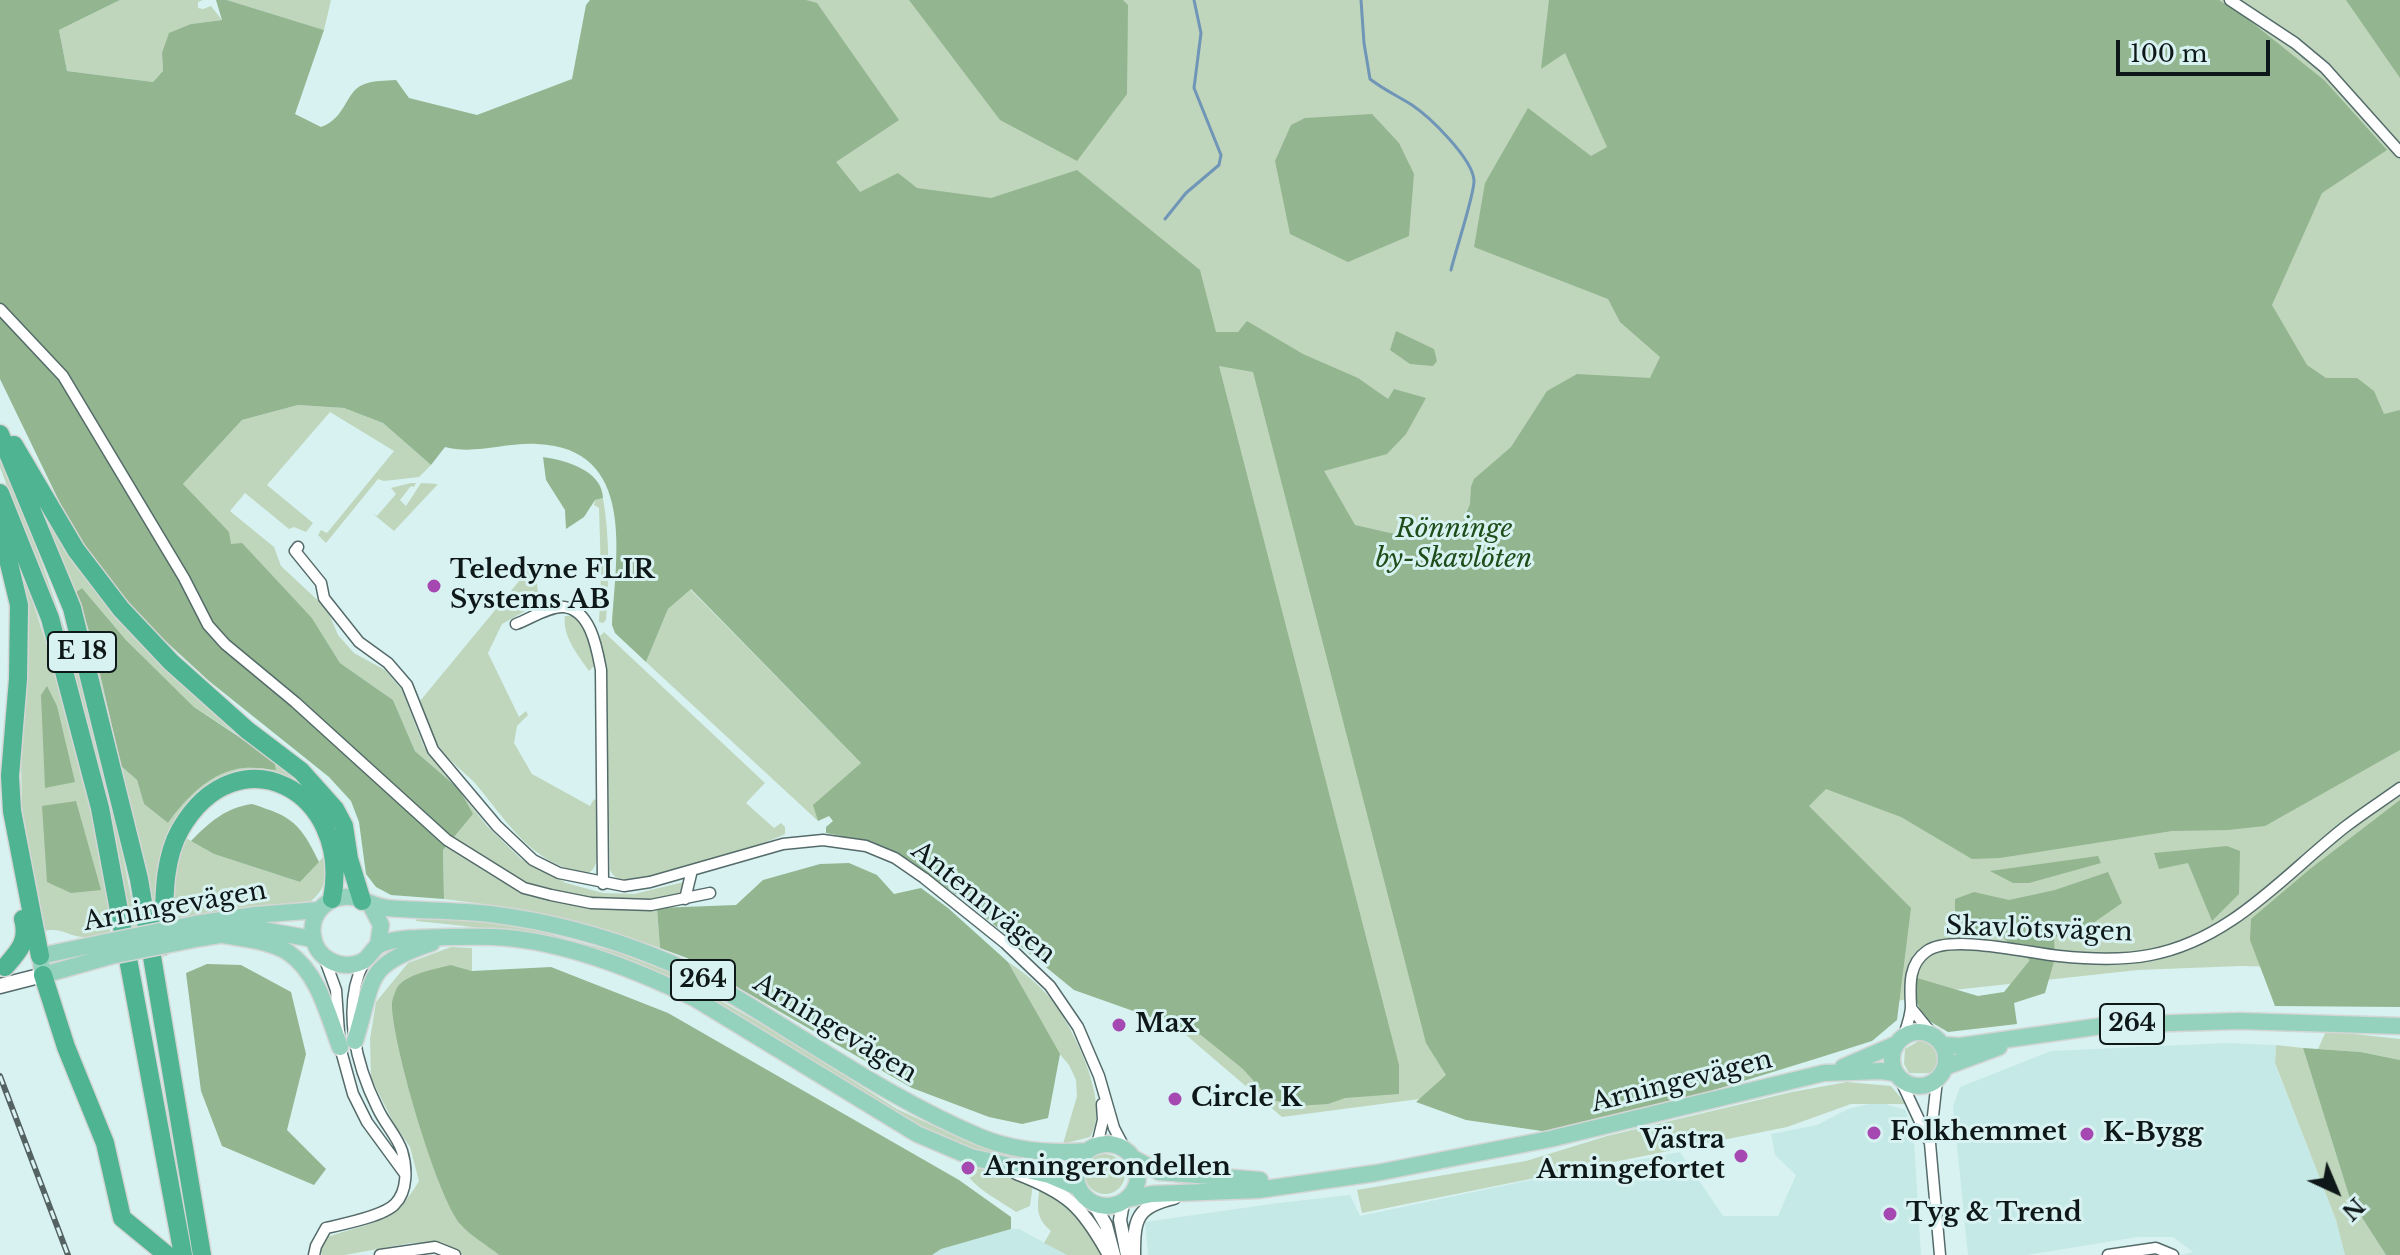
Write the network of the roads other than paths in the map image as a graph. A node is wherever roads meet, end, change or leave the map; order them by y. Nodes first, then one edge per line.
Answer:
1 (2230, 0) edge
2 (2400, 152) edge
3 (0, 309) edge
4 (0, 422) edge
5 (0, 434) edge
6 (0, 493) edge
7 (0, 526) edge
8 (298, 547) dead end
9 (516, 624) dead end
10 (2400, 788) edge
11 (12, 811) junction
12 (728, 860) junction
13 (692, 870) junction
14 (715, 875) dead end
15 (603, 884) junction
16 (710, 893) dead end
17 (685, 899) junction
18 (366, 903) junction
19 (325, 905) junction
20 (198, 931) junction
21 (222, 935) junction
22 (448, 937) junction
23 (313, 939) junction
24 (378, 945) junction
25 (108, 949) junction
26 (40, 956) junction
27 (324, 957) junction
28 (364, 961) junction
29 (3, 968) edge
30 (43, 975) junction
31 (0, 986) edge
32 (1911, 1008) junction
33 (2400, 1026) edge
34 (2026, 1036) junction
35 (1899, 1040) junction
36 (1938, 1040) junction
37 (348, 1044) junction
38 (1834, 1071) junction
39 (1941, 1073) junction
40 (1898, 1076) junction
41 (171, 1077) junction
42 (1101, 1090) junction
43 (1930, 1143) junction
44 (1092, 1148) junction
45 (1129, 1154) junction
46 (971, 1157) junction
47 (405, 1174) junction
48 (1353, 1177) junction
49 (1077, 1187) junction
50 (1205, 1191) junction
51 (1125, 1201) junction
52 (1094, 1204) junction
53 (167, 1255) edge
54 (183, 1255) edge
55 (202, 1255) edge
56 (314, 1255) edge
57 (380, 1255) edge
58 (455, 1255) edge
59 (1111, 1255) edge
60 (1127, 1255) edge
61 (1134, 1255) edge
62 (1940, 1255) edge
63 (2108, 1255) edge
64 (2173, 1255) edge

1 - 2 street
3 - 17 street
4 - 18 highway
5 - 41 highway, E 18
6 - 54 highway, E 18
7 - 11 highway
8 - 15 street, Antennvägen
9 - 15 street
10 - 32 street, Skavlötsvägen
11 - 26 highway
11 - 29 highway
12 - 13 street, Antennvägen
12 - 14 street
12 - 42 street, Antennvägen
13 - 15 street, Antennvägen
13 - 17 street
16 - 17 street
18 - 19 main road, Arningevägen / 264
18 - 24 main road
18 - 44 main road, Arningevägen / 264
19 - 20 main road, Arningevägen / 264
19 - 23 main road
19 - 41 highway
20 - 21 main road, Arningevägen / 264
20 - 25 main road, Arningevägen / 264, bridge
21 - 23 main road, Arningevägen / 264
21 - 37 main road
22 - 24 main road, Arningevägen / 264
22 - 37 main road
22 - 46 main road, Arningevägen / 264
23 - 27 main road
24 - 28 main road
25 - 26 main road, Arningevägen / 264
25 - 30 main road, Arningevägen / 264
26 - 29 main road
26 - 30 main road
27 - 28 main road
27 - 37 street
28 - 37 street
30 - 31 main road
30 - 53 highway
32 - 35 street, Skavlötsvägen
32 - 36 street
33 - 34 main road, 264
34 - 36 main road, 264
34 - 39 main road, 264
35 - 36 main road, 264
35 - 38 main road, Arningevägen / 264
35 - 40 main road
36 - 39 main road
37 - 47 street
37 - 47 street
38 - 40 main road, Arningevägen / 264
38 - 48 main road, Arningevägen / 264
39 - 40 main road, 264
39 - 43 street
40 - 43 street
41 - 55 highway, E 18
42 - 44 street, Antennvägen
42 - 45 street, Antennvägen
43 - 62 street
44 - 45 main road, 264
44 - 49 main road
45 - 48 main road, Arningevägen / 264
45 - 51 main road
46 - 49 main road, Arningevägen / 264
46 - 59 street
47 - 56 street
48 - 50 main road, Arningevägen / 264
49 - 52 main road, 264
50 - 51 main road, Arningevägen / 264
50 - 61 street
51 - 52 main road, 264
51 - 60 street
52 - 59 street
57 - 58 street
63 - 64 street

